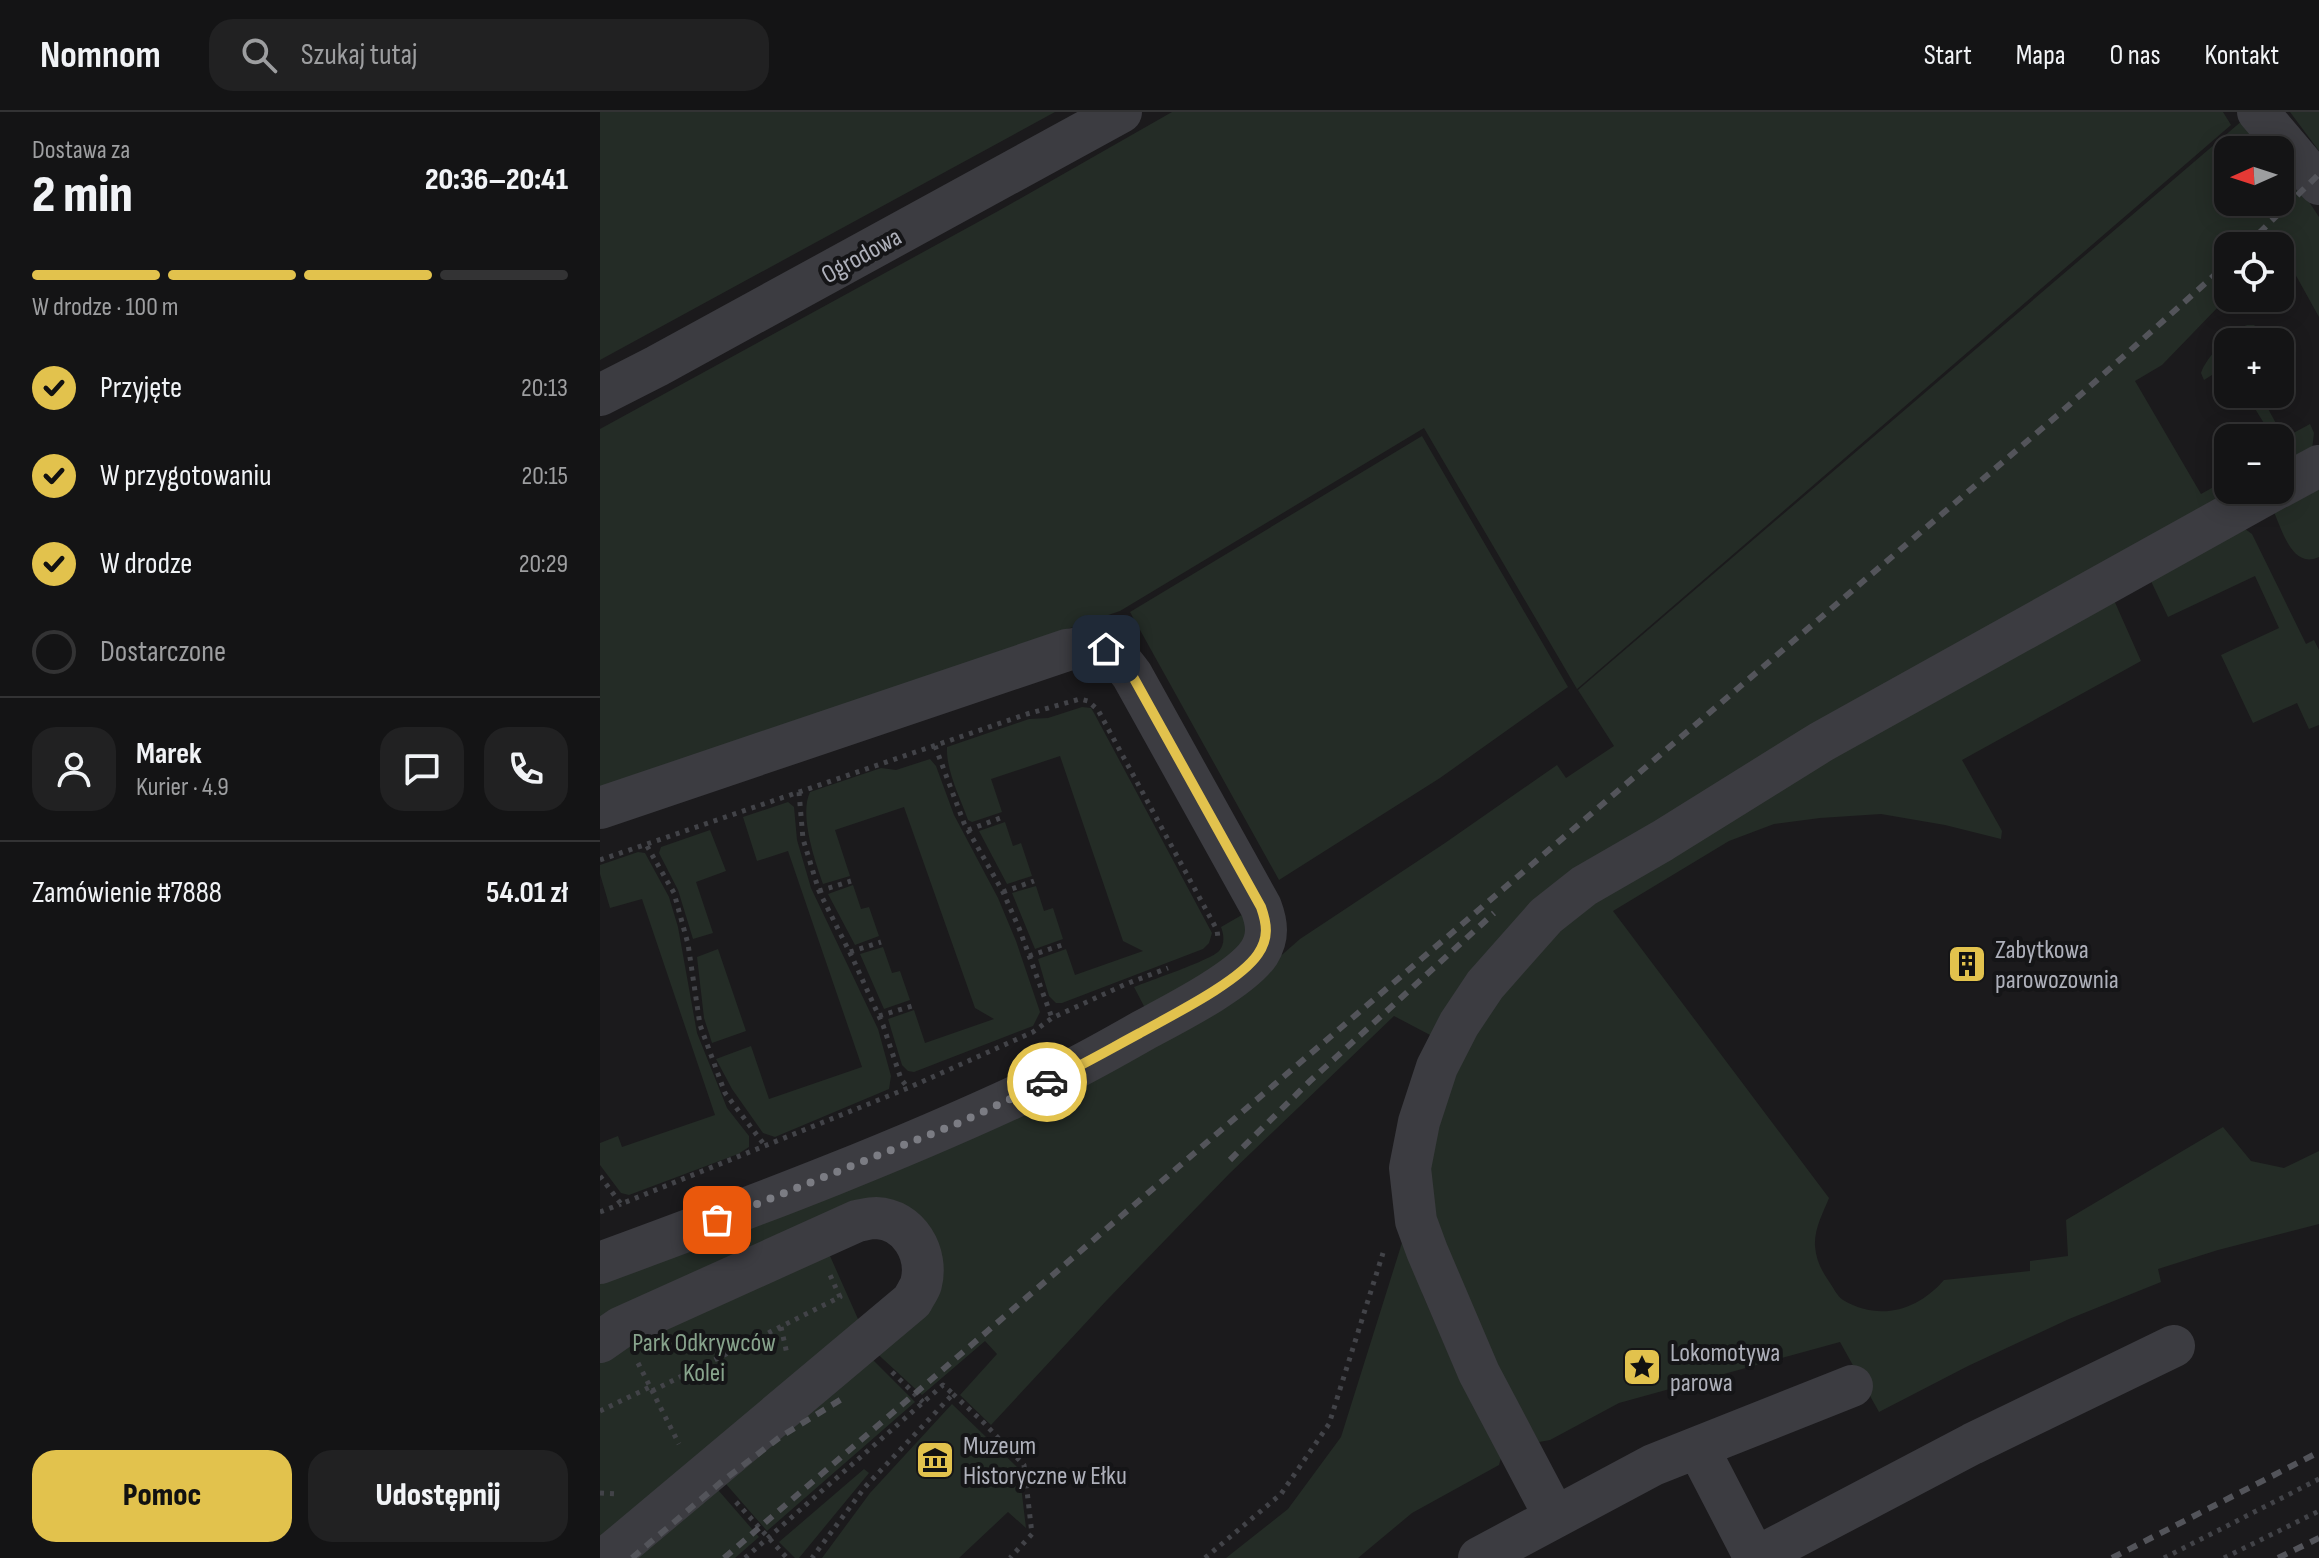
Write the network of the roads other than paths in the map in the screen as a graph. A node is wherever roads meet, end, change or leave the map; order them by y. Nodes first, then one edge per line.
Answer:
1 (1121, 112) edge
2 (2258, 112) edge
3 (2319, 184) edge
4 (600, 395) edge
5 (2319, 466) edge
6 (2294, 479) edge
7 (2249, 504) edge
8 (600, 808) edge
9 (600, 1263) edge
10 (610, 1335) edge
11 (2174, 1346) dead end
12 (1852, 1386) dead end
13 (1698, 1448) junction
14 (1555, 1517) junction
15 (606, 1558) edge
16 (1479, 1558) edge
17 (1755, 1558) edge

1 - 4 street, Ogrodowa
2 - 3 street
5 - 6 street
7 - 14 street
8 - 9 street
10 - 15 street
11 - 17 street
12 - 13 street
13 - 14 street
13 - 17 street
14 - 16 street

